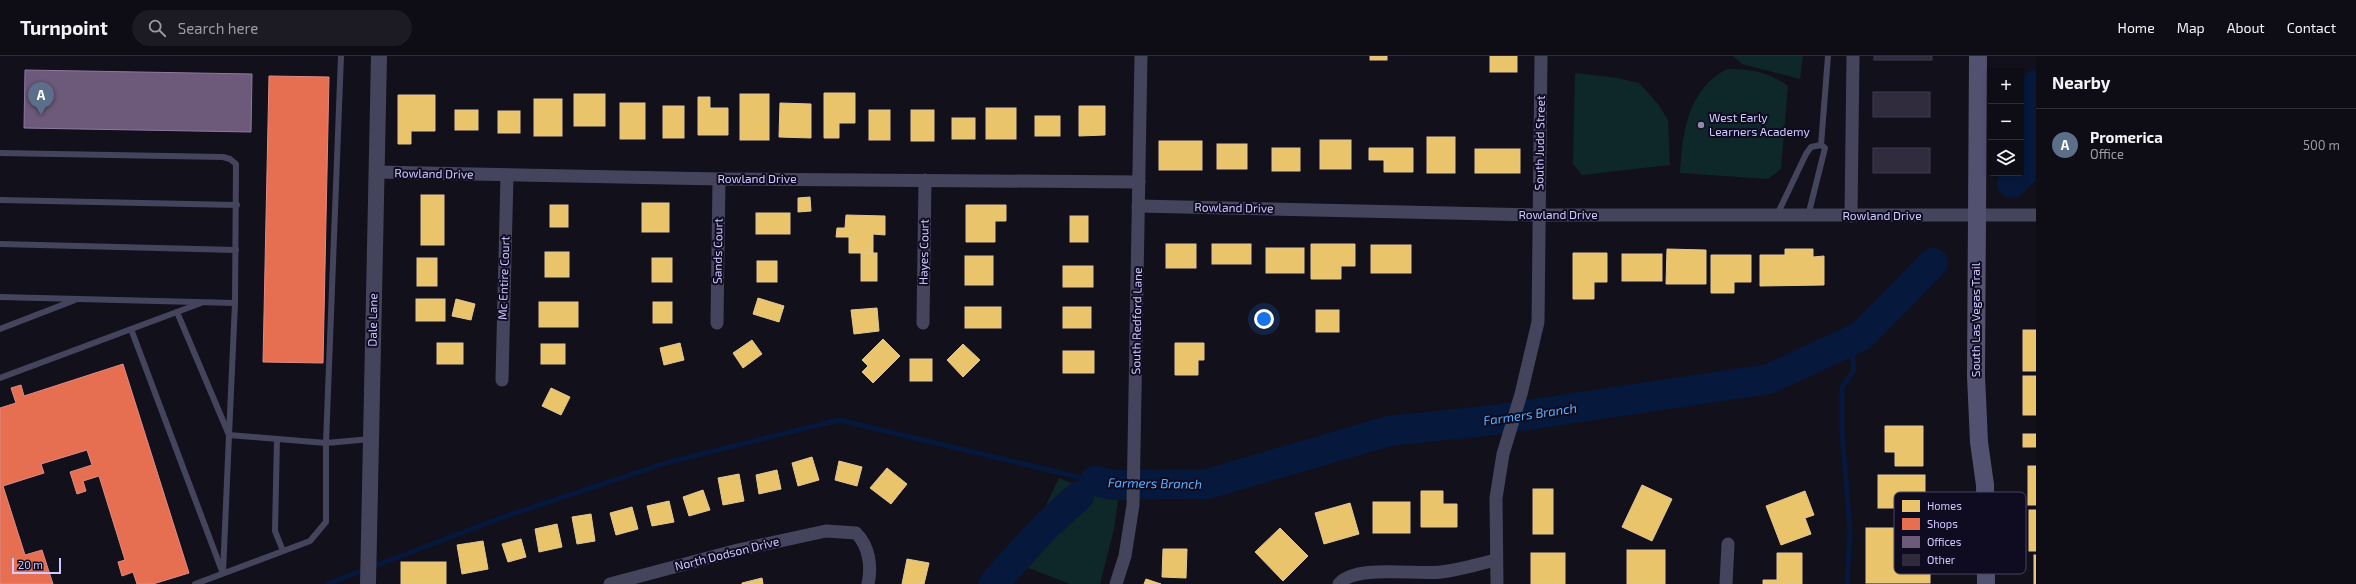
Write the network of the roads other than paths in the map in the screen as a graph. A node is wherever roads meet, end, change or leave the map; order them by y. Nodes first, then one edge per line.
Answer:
1 (341, 56) edge
2 (379, 56) edge
3 (1141, 56) edge
4 (1541, 56) edge
5 (1828, 56) edge
6 (1853, 56) edge
7 (1978, 56) edge
8 (1821, 145) junction
9 (0, 154) edge
10 (376, 172) junction
11 (507, 175) junction
12 (719, 179) junction
13 (925, 180) junction
14 (1139, 182) junction
15 (0, 200) edge
16 (237, 205) junction
17 (1138, 206) junction
18 (1539, 215) junction
19 (1977, 215) junction
20 (2036, 215) edge
21 (1777, 216) junction
22 (1808, 216) junction
23 (1851, 216) junction
24 (0, 244) edge
25 (236, 250) junction
26 (0, 297) edge
27 (78, 299) junction
28 (204, 302) junction
29 (235, 303) junction
30 (177, 312) junction
31 (717, 323) dead end
32 (923, 323) dead end
33 (0, 328) edge
34 (131, 329) junction
35 (0, 378) edge
36 (502, 380) dead end
37 (229, 435) junction
38 (277, 439) junction
39 (371, 439) junction
40 (326, 443) junction
41 (1985, 492) edge
42 (1728, 544) dead end
43 (283, 551) junction
44 (1496, 560) junction
45 (223, 574) junction
46 (1986, 574) edge
47 (368, 583) edge
48 (195, 584) edge
49 (610, 584) edge
50 (868, 584) edge
51 (1116, 584) edge
52 (1339, 584) edge
53 (1497, 584) edge
54 (1726, 584) edge
55 (1986, 584) edge

1 - 40 lane
2 - 10 street, Dale Lane
3 - 14 street, South Redford Lane
4 - 18 street, South Judd Street
5 - 8 lane
6 - 23 street
7 - 19 main road, South Las Vegas Trail
8 - 21 lane
8 - 22 lane
9 - 16 lane
10 - 11 street, Rowland Drive
10 - 39 street, Dale Lane
11 - 12 street, Rowland Drive
11 - 36 street, Mc Entire Court
12 - 13 street, Rowland Drive
12 - 31 street, Sands Court
13 - 14 street, Rowland Drive
13 - 32 street, Hayes Court
14 - 17 street, South Redford Lane
15 - 16 lane
16 - 25 lane
17 - 18 street, Rowland Drive
17 - 51 street, South Redford Lane
18 - 21 street, Rowland Drive
18 - 44 street, South Judd Street
19 - 20 street, Rowland Drive
19 - 23 street, Rowland Drive
19 - 41 main road, South Las Vegas Trail
21 - 22 street, Rowland Drive
22 - 23 street, Rowland Drive
24 - 25 lane
25 - 29 lane
26 - 27 lane
27 - 28 lane
27 - 33 lane
28 - 29 lane
28 - 30 lane
29 - 37 lane
30 - 34 lane
30 - 37 lane
34 - 35 lane
34 - 45 lane
37 - 38 lane
37 - 45 lane
38 - 40 lane
38 - 43 lane
39 - 40 lane
39 - 47 street, Dale Lane
40 - 43 lane
42 - 54 street
43 - 45 lane
44 - 52 street
44 - 53 street, South Judd Street
45 - 48 lane
46 - 55 main road, South Las Vegas Trail
49 - 50 street, North Dodson Drive

